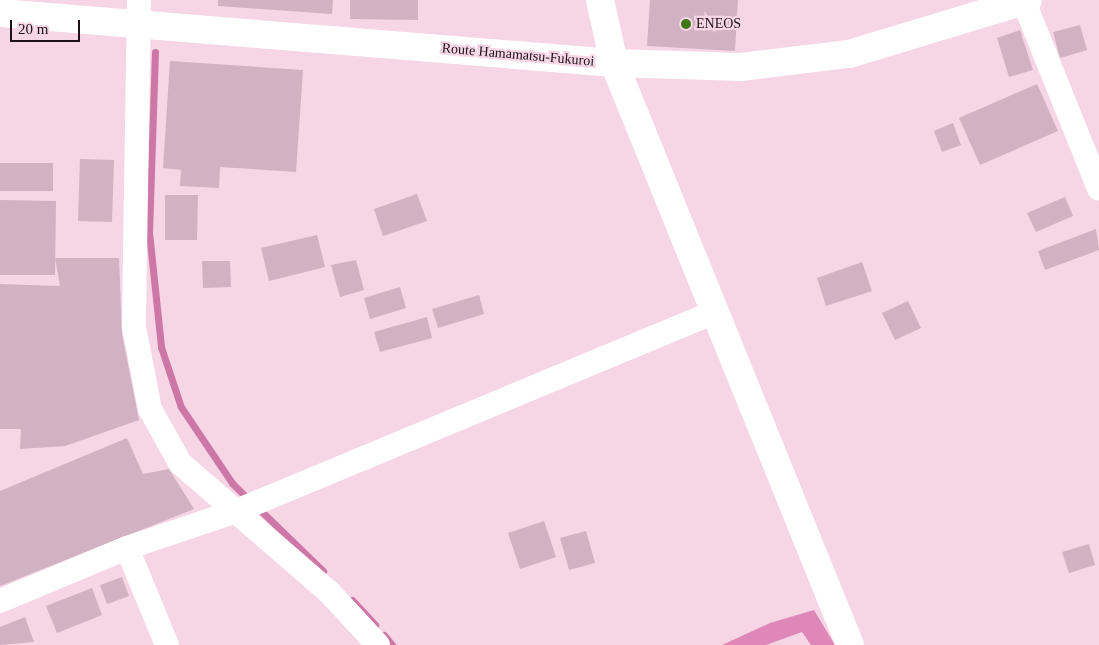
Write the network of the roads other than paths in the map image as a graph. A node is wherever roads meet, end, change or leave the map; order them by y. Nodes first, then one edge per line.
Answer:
1 (600, 0) edge
2 (1026, 1) edge
3 (138, 12) edge
4 (0, 13) edge
5 (614, 63) junction
6 (1099, 189) edge
7 (715, 312) junction
8 (234, 512) junction
9 (127, 548) junction
10 (0, 601) edge
11 (167, 645) edge
12 (378, 645) edge
13 (850, 645) edge

1 - 5 main road
2 - 5 main road, Route Hamamatsu-Fukuroi
2 - 6 street
3 - 4 main road, Route Hamamatsu-Fukuroi
3 - 5 main road, Route Hamamatsu-Fukuroi
3 - 8 street
5 - 7 main road
7 - 8 street
7 - 13 main road
8 - 9 street
8 - 12 street
9 - 10 street
9 - 11 street

